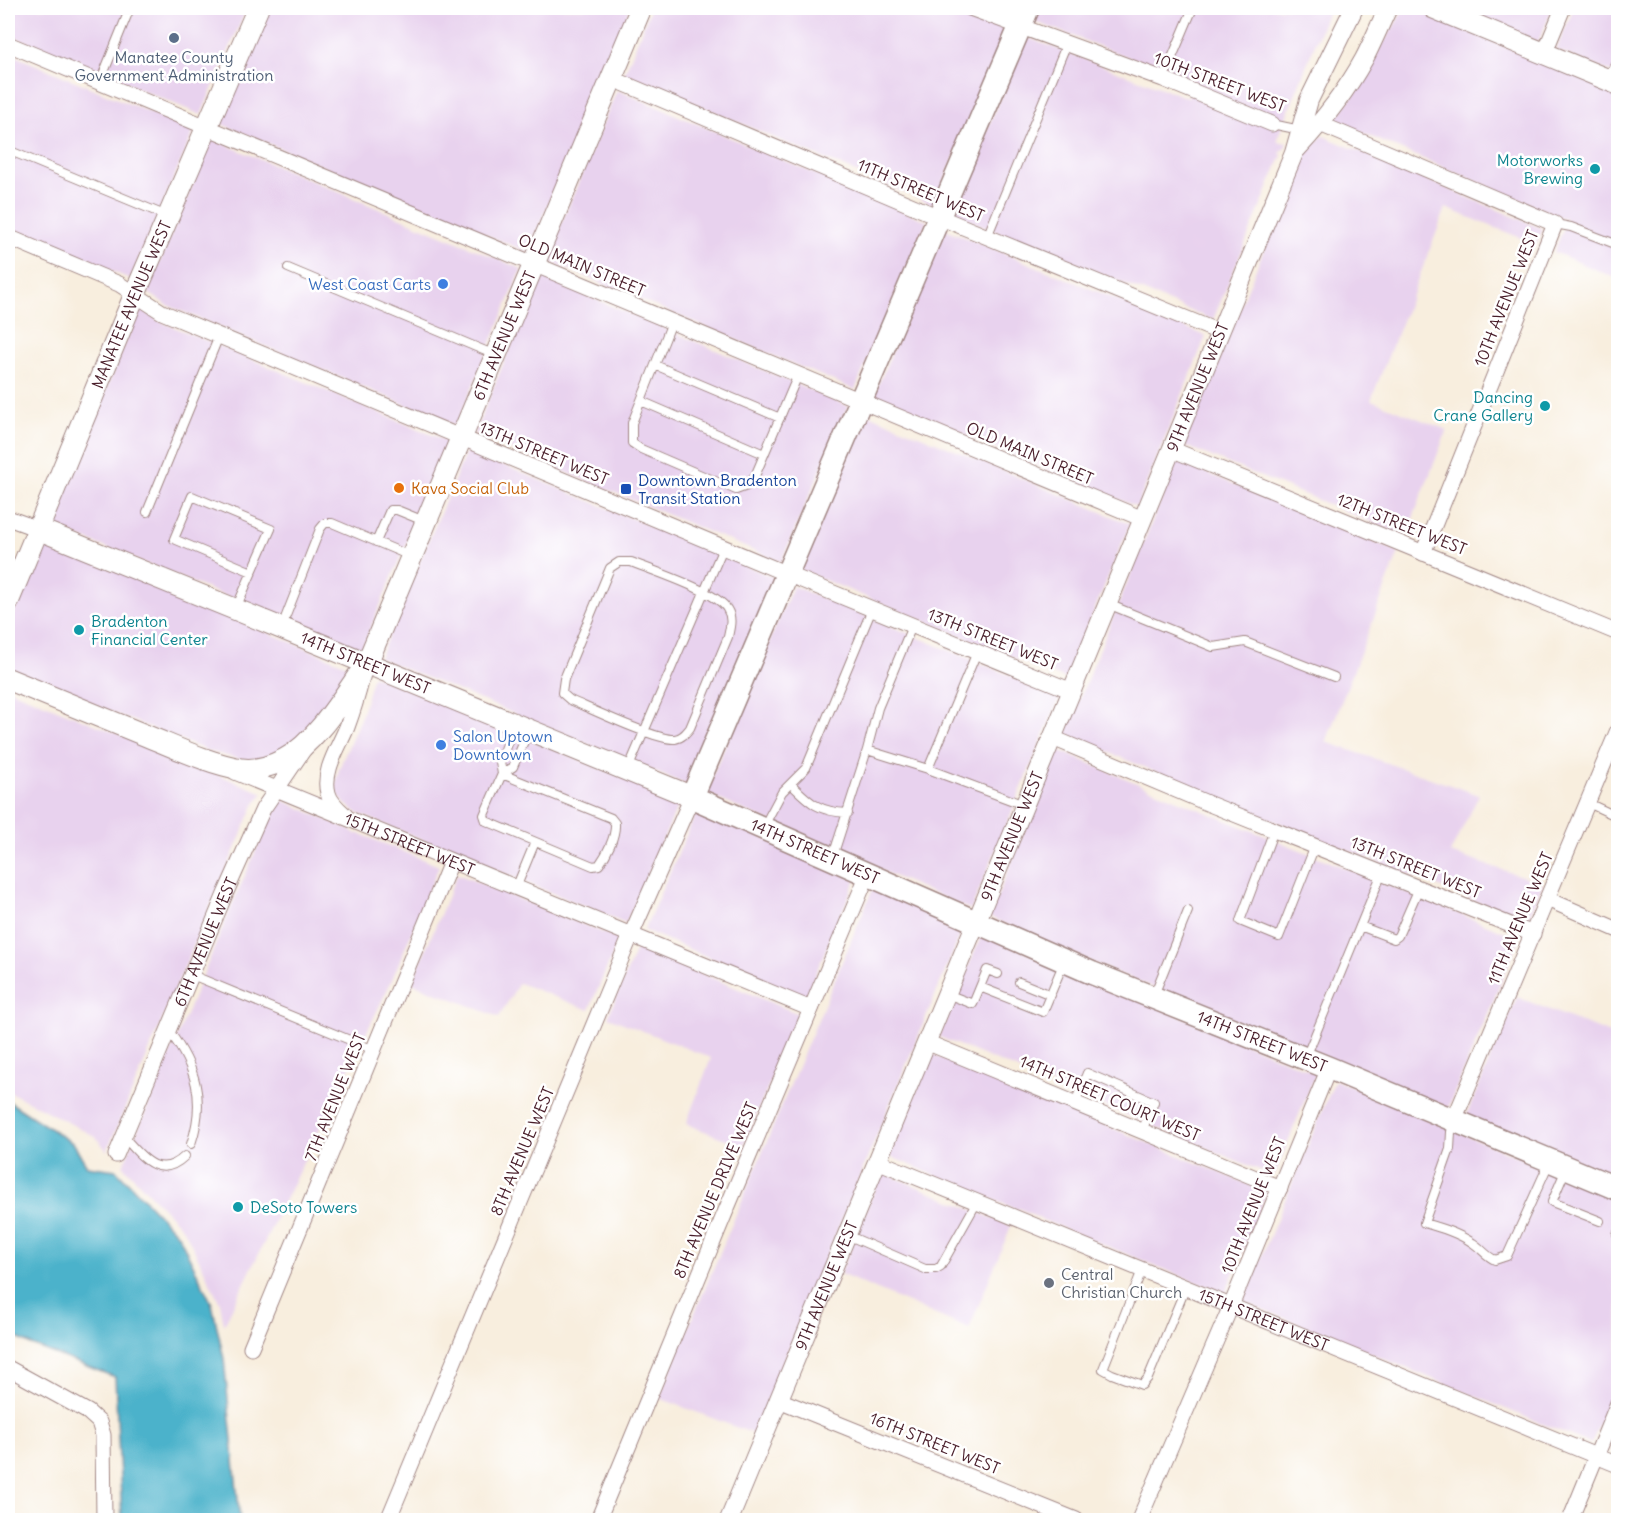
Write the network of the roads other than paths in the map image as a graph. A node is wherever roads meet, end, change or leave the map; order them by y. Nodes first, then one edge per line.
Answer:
1 (130, 8) edge
2 (258, 8) edge
3 (641, 8) edge
4 (970, 8) edge
5 (1193, 8) edge
6 (1354, 8) edge
7 (1388, 8) edge
8 (1434, 8) edge
9 (1563, 8) edge
10 (1024, 17) edge
11 (1067, 43) junction
12 (8, 44) edge
13 (1544, 54) junction
14 (1618, 60) edge
15 (611, 78) junction
16 (1163, 79) junction
17 (100, 82) junction
18 (1613, 82) edge
19 (1272, 124) joint
20 (1320, 124) junction
21 (207, 127) junction
22 (1300, 130) junction
23 (8, 150) edge
24 (1293, 153) junction
25 (168, 217) junction
26 (939, 217) junction
27 (1555, 224) junction
28 (8, 237) edge
29 (987, 237) junction
30 (1618, 245) edge
31 (534, 264) junction
32 (288, 268) dead end
33 (135, 294) junction
34 (672, 322) junction
35 (1219, 332) junction
36 (219, 336) junction
37 (496, 355) junction
38 (656, 365) junction
39 (798, 375) junction
40 (641, 401) junction
41 (861, 402) junction
42 (780, 418) junction
43 (461, 438) junction
44 (1171, 449) junction
45 (764, 454) junction
46 (147, 512) dead end
47 (8, 518) edge
48 (1143, 519) junction
49 (426, 522) junction
50 (38, 529) junction
51 (376, 542) junction
52 (723, 548) junction
53 (1424, 553) junction
54 (411, 556) junction
55 (252, 572) junction
56 (787, 574) junction
57 (704, 592) junction
58 (8, 602) edge
59 (1108, 604) junction
60 (236, 609) junction
61 (872, 609) junction
62 (912, 626) junction
63 (281, 627) junction
64 (1618, 633) edge
65 (977, 652) junction
66 (367, 663) junction
67 (1334, 677) dead end
68 (8, 680) edge
69 (1072, 691) junction
70 (522, 727) junction
71 (1618, 730) edge
72 (645, 731) junction
73 (1053, 738) junction
74 (310, 739) junction
75 (1615, 746) edge
76 (867, 750) junction
77 (205, 759) junction
78 (928, 769) junction
79 (628, 771) junction
80 (502, 774) junction
81 (791, 784) junction
82 (278, 789) junction
83 (692, 797) junction
84 (1588, 803) junction
85 (1025, 805) junction
86 (848, 813) junction
87 (1618, 817) edge
88 (354, 822) junction
89 (763, 828) junction
90 (1274, 830) junction
91 (535, 842) junction
92 (1316, 846) junction
93 (832, 858) junction
94 (452, 862) junction
95 (1382, 873) junction
96 (868, 874) junction
97 (516, 888) junction
98 (1419, 888) junction
99 (1547, 900) junction
100 (1188, 911) dead end
101 (976, 922) junction
102 (1360, 926) junction
103 (1618, 930) edge
104 (1533, 934) junction
105 (631, 935) junction
106 (1065, 961) junction
107 (998, 974) dead end
108 (192, 975) junction
109 (1019, 982) dead end
110 (980, 987) junction
111 (947, 994) junction
112 (1051, 994) junction
113 (1153, 997) junction
114 (811, 1010) junction
115 (169, 1031) junction
116 (926, 1042) junction
117 (374, 1050) junction
118 (1305, 1059) junction
119 (1329, 1068) junction
120 (1074, 1103) junction
121 (1454, 1120) junction
122 (1142, 1131) junction
123 (124, 1137) junction
124 (191, 1144) dead end
125 (116, 1155) dead end
126 (185, 1156) dead end
127 (877, 1161) junction
128 (1558, 1164) junction
129 (1280, 1188) junction
130 (1618, 1189) edge
131 (977, 1202) junction
132 (1600, 1221) dead end
133 (846, 1234) junction
134 (1142, 1269) junction
135 (1186, 1287) junction
136 (1231, 1306) junction
137 (251, 1347) dead end
138 (8, 1368) edge
139 (779, 1400) junction
140 (1618, 1403) edge
141 (1596, 1456) junction
142 (1618, 1465) edge
143 (104, 1521) edge
144 (388, 1521) edge
145 (598, 1521) edge
146 (729, 1521) edge
147 (1076, 1521) edge
148 (1139, 1521) edge
149 (1570, 1521) edge

1 - 17 lane
2 - 21 main road, MANATEE AVENUE WEST
3 - 15 main road, 6TH AVENUE WEST
4 - 10 street, 10TH STREET WEST
5 - 16 lane
6 - 22 street
7 - 20 street
8 - 13 main road
9 - 13 street
10 - 11 street, 10TH STREET WEST
10 - 26 main road
11 - 16 street, 10TH STREET WEST
11 - 29 lane
12 - 17 street, OLD MAIN STREET
13 - 18 main road
14 - 18 lane
15 - 26 street, 11TH STREET WEST
15 - 31 main road, 6TH AVENUE WEST
16 - 19 street, 10TH STREET WEST
17 - 21 street, OLD MAIN STREET
19 - 22 lane, 10TH STREET WEST
20 - 22 street, 10TH STREET WEST
20 - 24 street
20 - 27 street
21 - 25 main road, MANATEE AVENUE WEST
21 - 31 street, OLD MAIN STREET
22 - 24 street
23 - 25 lane
24 - 35 street, 9TH AVENUE WEST
25 - 33 main road, MANATEE AVENUE WEST
26 - 29 street, 11TH STREET WEST
26 - 41 main road
27 - 30 lane
27 - 53 street, 10TH AVENUE WEST
28 - 33 street, 13TH STREET WEST
29 - 35 street, 11TH STREET WEST
31 - 34 street, OLD MAIN STREET
31 - 37 main road, 6TH AVENUE WEST
32 - 37 lane
33 - 36 street, 13TH STREET WEST
33 - 50 main road, MANATEE AVENUE WEST
34 - 38 lane
34 - 39 street, OLD MAIN STREET
35 - 44 street, 9TH AVENUE WEST
36 - 43 street, 13TH STREET WEST
36 - 46 lane
37 - 43 main road, 6TH AVENUE WEST
38 - 40 lane
38 - 42 lane
39 - 41 street, OLD MAIN STREET
39 - 42 lane
40 - 45 lane
40 - 45 lane
41 - 48 street, OLD MAIN STREET
41 - 56 main road
42 - 45 lane
43 - 49 main road, 6TH AVENUE WEST
43 - 52 street, 13TH STREET WEST
44 - 48 street, 9TH AVENUE WEST
44 - 53 street, 12TH STREET WEST
47 - 50 street, 14TH STREET WEST
48 - 59 street, 9TH AVENUE WEST
49 - 51 lane
49 - 54 main road, 6TH AVENUE WEST
50 - 58 main road, MANATEE AVENUE WEST
50 - 60 main road, 14TH STREET WEST
51 - 54 lane
51 - 63 lane
52 - 56 street, 13TH STREET WEST
52 - 57 lane
53 - 64 street, 12TH STREET WEST
54 - 66 main road, 6TH AVENUE WEST
55 - 55 lane
55 - 60 lane
56 - 61 street, 13TH STREET WEST
56 - 83 main road
57 - 72 lane
57 - 72 lane
57 - 72 lane
59 - 67 lane
59 - 69 street, 9TH AVENUE WEST
60 - 63 main road, 14TH STREET WEST
61 - 62 street, 13TH STREET WEST
61 - 81 lane
62 - 65 street, 13TH STREET WEST
62 - 76 lane
63 - 66 main road, 14TH STREET WEST
65 - 69 street, 13TH STREET WEST
65 - 78 lane
66 - 70 main road, 14TH STREET WEST
66 - 74 main road, 6TH AVENUE WEST
66 - 88 street, 6TH AVENUE WEST
68 - 77 main road, 15TH STREET WEST
69 - 73 street, 9TH AVENUE WEST
70 - 79 main road, 14TH STREET WEST
70 - 80 lane
70 - 80 lane
71 - 75 street, 11TH AVENUE WEST
72 - 79 lane
73 - 85 street, 9TH AVENUE WEST
73 - 90 street, 13TH STREET WEST
74 - 77 main road, 6TH AVENUE WEST
74 - 82 street, 6TH AVENUE WEST
75 - 84 street, 11TH AVENUE WEST
76 - 78 lane
76 - 86 lane
77 - 82 street, 15TH STREET WEST
78 - 85 lane
79 - 83 main road, 14TH STREET WEST
80 - 91 lane
80 - 91 lane
81 - 86 lane
81 - 89 lane
82 - 88 street, 15TH STREET WEST
82 - 108 street, 6TH AVENUE WEST
83 - 89 main road, 14TH STREET WEST
83 - 105 street, 8TH AVENUE WEST
84 - 87 lane
84 - 99 street, 11TH AVENUE WEST
85 - 101 street, 9TH AVENUE WEST
86 - 93 lane
88 - 94 street, 15TH STREET WEST
89 - 93 main road, 14TH STREET WEST
90 - 92 street, 13TH STREET WEST
90 - 92 lane
91 - 97 lane
92 - 95 street, 13TH STREET WEST
93 - 96 main road, 14TH STREET WEST
94 - 97 street, 15TH STREET WEST
94 - 117 street, 7TH AVENUE WEST
95 - 98 street, 13TH STREET WEST
95 - 102 lane
96 - 101 main road, 14TH STREET WEST
96 - 114 street, 8TH AVENUE DRIVE WEST
97 - 105 street, 15TH STREET WEST
98 - 102 lane
98 - 104 street, 13TH STREET WEST
99 - 103 street
99 - 104 street, 11TH AVENUE WEST
100 - 113 lane
101 - 106 main road, 14TH STREET WEST
101 - 111 street, 9TH AVENUE WEST
102 - 118 lane
104 - 121 street, 11TH AVENUE WEST
105 - 114 street, 15TH STREET WEST
105 - 144 street, 8TH AVENUE WEST
106 - 112 lane
106 - 113 main road, 14TH STREET WEST
107 - 110 lane
108 - 115 street, 6TH AVENUE WEST
108 - 117 lane
109 - 112 lane
110 - 111 lane
110 - 112 lane
111 - 116 street, 9TH AVENUE WEST
113 - 118 main road, 14TH STREET WEST
114 - 145 street, 8TH AVENUE DRIVE WEST
115 - 123 street, 6TH AVENUE WEST
115 - 124 lane
116 - 120 street, 14TH STREET COURT WEST
116 - 127 street, 9TH AVENUE WEST
117 - 137 street, 7TH AVENUE WEST
118 - 119 main road, 14TH STREET WEST
119 - 121 main road, 14TH STREET WEST
119 - 129 street, 10TH AVENUE WEST
120 - 122 street, 14TH STREET COURT WEST
120 - 122 lane
121 - 128 main road, 14TH STREET WEST
121 - 128 lane
122 - 129 street, 14TH STREET COURT WEST
123 - 125 street, 6TH AVENUE WEST
123 - 126 lane
127 - 131 street, 15TH STREET WEST
127 - 133 street, 9TH AVENUE WEST
128 - 130 main road, 14TH STREET WEST
128 - 132 lane
129 - 136 street, 10TH AVENUE WEST
131 - 133 lane
131 - 134 street, 15TH STREET WEST
133 - 139 street, 9TH AVENUE WEST
134 - 135 street, 15TH STREET WEST
134 - 135 lane
135 - 136 street, 15TH STREET WEST
136 - 141 street, 15TH STREET WEST
136 - 148 street, 10TH AVENUE WEST
138 - 143 street
139 - 146 street, 9TH AVENUE WEST
139 - 147 street, 16TH STREET WEST
140 - 141 street
141 - 142 street, 15TH STREET WEST
141 - 149 street

